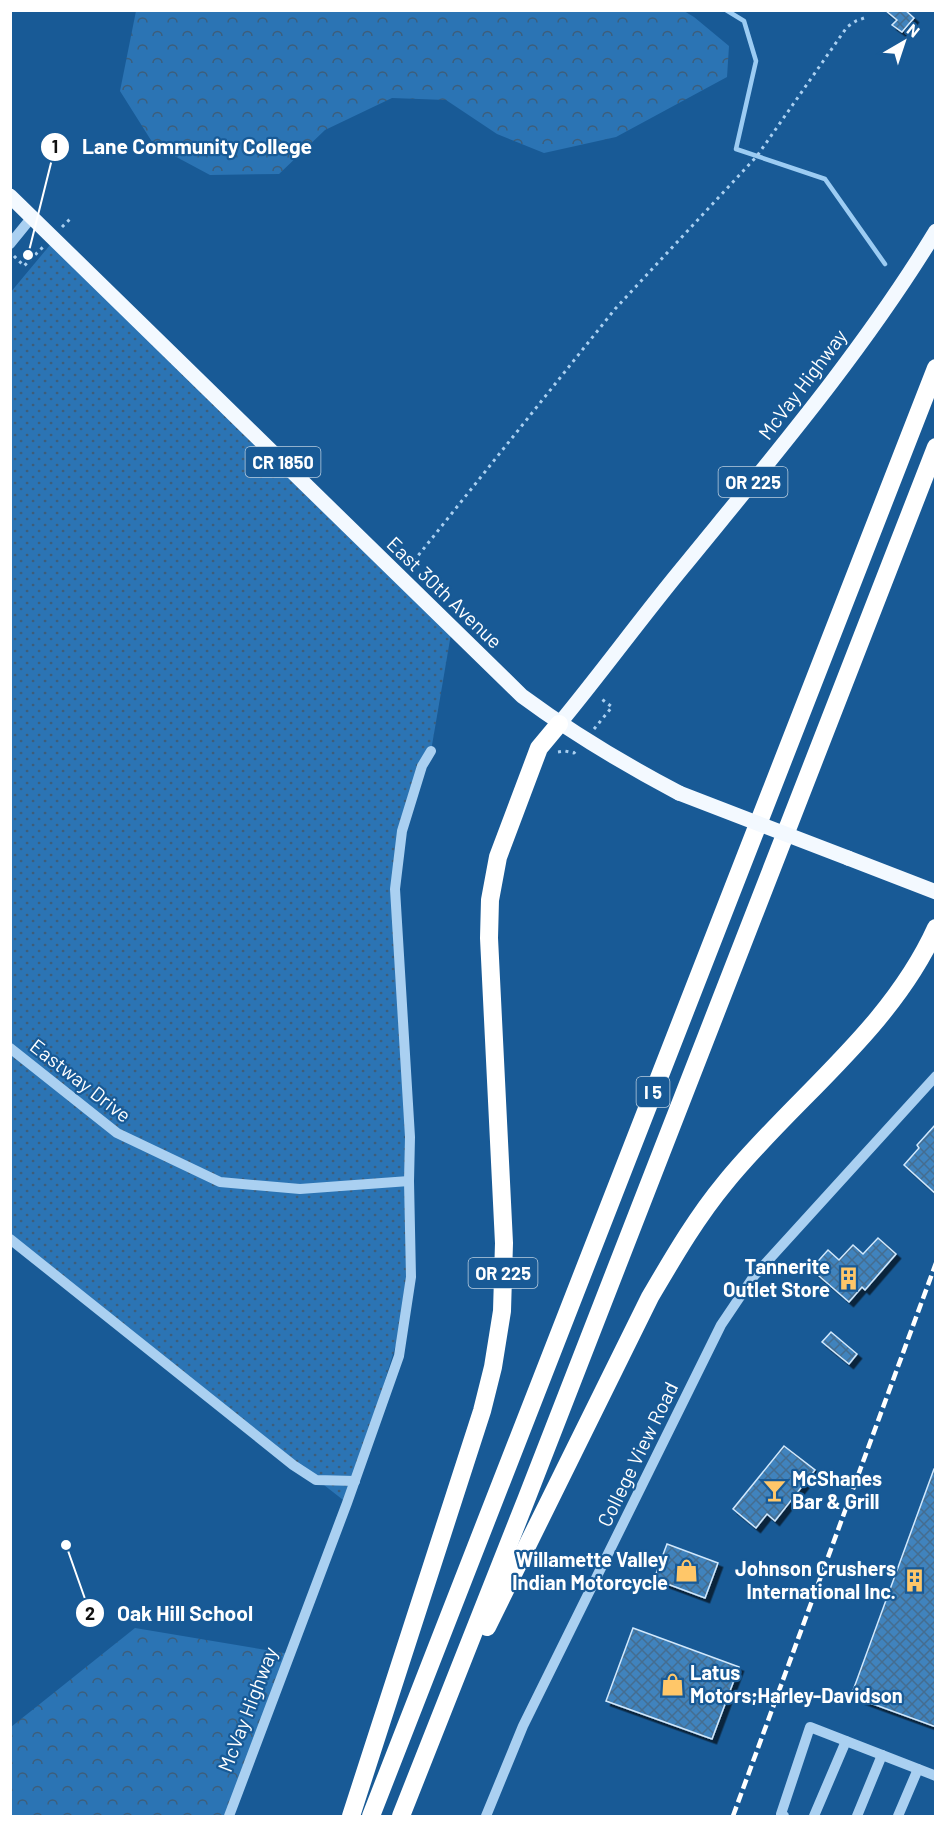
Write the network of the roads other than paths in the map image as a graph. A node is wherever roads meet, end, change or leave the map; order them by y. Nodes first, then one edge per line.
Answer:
1 (10, 196) edge
2 (32, 217) junction
3 (936, 231) edge
4 (10, 244) edge
5 (936, 368) edge
6 (936, 447) edge
7 (559, 724) junction
8 (431, 751) dead end
9 (936, 892) edge
10 (936, 928) edge
11 (10, 1048) edge
12 (936, 1076) edge
13 (409, 1180) junction
14 (10, 1239) edge
15 (355, 1481) junction
16 (846, 1741) junction
17 (426, 1749) junction
18 (882, 1755) junction
19 (918, 1769) junction
20 (936, 1776) edge
21 (229, 1816) edge
22 (351, 1816) edge
23 (371, 1816) edge
24 (400, 1816) edge
25 (486, 1816) edge
26 (784, 1816) edge
27 (814, 1816) edge
28 (857, 1816) edge
29 (898, 1816) edge

1 - 2 main road, East 30th Avenue / CR 1850
2 - 4 street
2 - 7 main road, East 30th Avenue / CR 1850
3 - 7 main road, McVay Highway / OR 225
5 - 23 highway, I 5
6 - 17 highway, I 5
7 - 9 main road, East 30th Avenue, bridge
7 - 22 highway, OR 225
8 - 13 street
10 - 17 highway
11 - 13 street, Eastway Drive
12 - 25 street, College View Road
13 - 15 street
14 - 15 street
15 - 21 street, McVay Highway
16 - 18 street
16 - 26 street
16 - 27 street
17 - 24 highway, I 5
18 - 19 street
18 - 28 street
19 - 20 street
19 - 29 street

